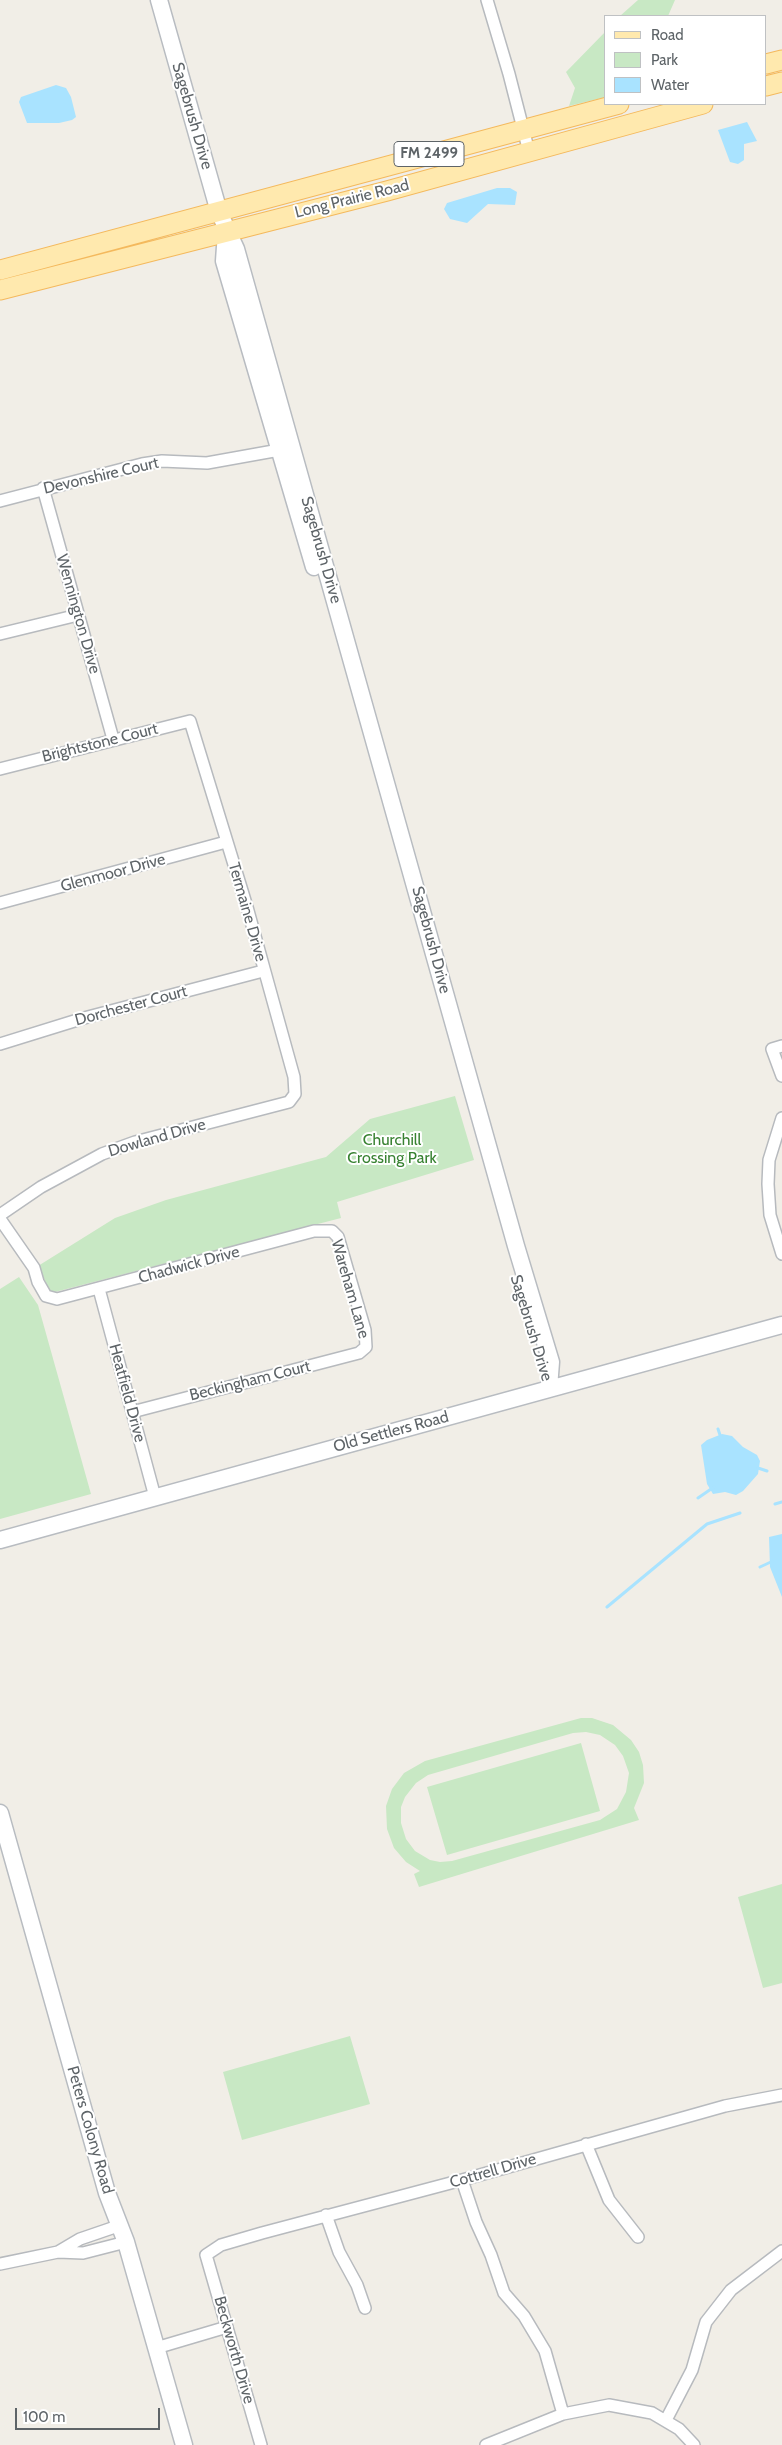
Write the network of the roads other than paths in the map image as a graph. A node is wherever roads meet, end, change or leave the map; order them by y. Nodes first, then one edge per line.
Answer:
1 (159, 0) edge
2 (487, 0) edge
3 (782, 60) edge
4 (767, 64) edge
5 (782, 82) edge
6 (767, 86) edge
7 (615, 105) edge
8 (699, 105) edge
9 (523, 129) junction
10 (529, 152) junction
11 (219, 212) junction
12 (226, 231) junction
13 (0, 270) edge
14 (0, 290) edge
15 (249, 347) junction
16 (273, 385) junction
17 (286, 449) junction
18 (43, 488) junction
19 (0, 500) edge
20 (78, 615) junction
21 (0, 634) edge
22 (193, 731) joint
23 (113, 739) junction
24 (0, 769) edge
25 (226, 842) junction
26 (0, 904) edge
27 (263, 971) junction
28 (0, 1044) edge
29 (777, 1048) edge
30 (782, 1076) edge
31 (295, 1094) joint
32 (782, 1118) edge
33 (782, 1212) edge
34 (0, 1215) edge
35 (770, 1216) junction
36 (0, 1219) edge
37 (332, 1231) joint
38 (782, 1254) edge
39 (99, 1289) junction
40 (782, 1325) edge
41 (366, 1347) joint
42 (549, 1388) junction
43 (132, 1412) junction
44 (155, 1497) junction
45 (0, 1540) edge
46 (0, 1813) edge
47 (782, 2095) edge
48 (586, 2144) junction
49 (462, 2180) junction
50 (326, 2216) junction
51 (118, 2226) junction
52 (638, 2237) dead end
53 (126, 2242) junction
54 (782, 2251) edge
55 (58, 2252) junction
56 (206, 2255) joint
57 (0, 2264) edge
58 (365, 2308) dead end
59 (227, 2328) junction
60 (156, 2348) junction
61 (563, 2414) junction
62 (666, 2420) junction
63 (184, 2445) edge
64 (261, 2445) edge
65 (486, 2445) edge
66 (694, 2445) edge

1 - 11 street, Sagebrush Drive
2 - 9 street
3 - 4 main road
5 - 6 main road
7 - 9 main road, Long Prairie Road / FM 2499
8 - 10 main road, Long Prairie Road / FM 2499
9 - 10 street
9 - 11 main road, Long Prairie Road / FM 2499
10 - 12 main road, Long Prairie Road / FM 2499
11 - 12 street, Sagebrush Drive
11 - 13 main road, Long Prairie Road / FM 2499
12 - 14 main road, Long Prairie Road / FM 2499
12 - 15 street, Sagebrush Drive
12 - 16 street, Sagebrush Drive
15 - 16 street
15 - 17 street, Sagebrush Drive
16 - 17 street, Sagebrush Drive
17 - 18 street, Devonshire Court
17 - 42 street, Sagebrush Drive
18 - 19 street, Devonshire Court
18 - 20 street, Wennington Drive
20 - 21 street
20 - 23 street, Wennington Drive
22 - 23 street, Brightstone Court
22 - 25 street, Termaine Drive
23 - 24 street, Brightstone Court
25 - 26 street, Glenmoor Drive
25 - 27 street, Termaine Drive
27 - 28 street, Dorchester Court
27 - 31 street, Termaine Drive
29 - 30 street
31 - 34 street, Dowland Drive
32 - 35 street
33 - 35 street
35 - 38 street
36 - 39 street, Chadwick Drive
37 - 39 street, Chadwick Drive
37 - 41 street, Wareham Lane
39 - 43 street, Heatfield Drive
40 - 42 street, Old Settlers Road
41 - 43 street, Beckingham Court
42 - 44 street, Old Settlers Road
43 - 44 street, Heatfield Drive
44 - 45 street, Old Settlers Road
46 - 51 street, Peters Colony Road
47 - 48 street, Cottrell Drive
48 - 49 street, Cottrell Drive
48 - 52 street
49 - 50 street, Cottrell Drive
49 - 61 street
50 - 56 street, Cottrell Drive
50 - 58 street
51 - 53 street, Peters Colony Road
51 - 55 street
53 - 55 street
53 - 60 street, Peters Colony Road
54 - 62 street
55 - 57 street
56 - 59 street, Beckworth Drive
59 - 60 street
59 - 64 street, Beckworth Drive
60 - 63 street, Peters Colony Road
61 - 62 street
61 - 65 street
62 - 66 street

